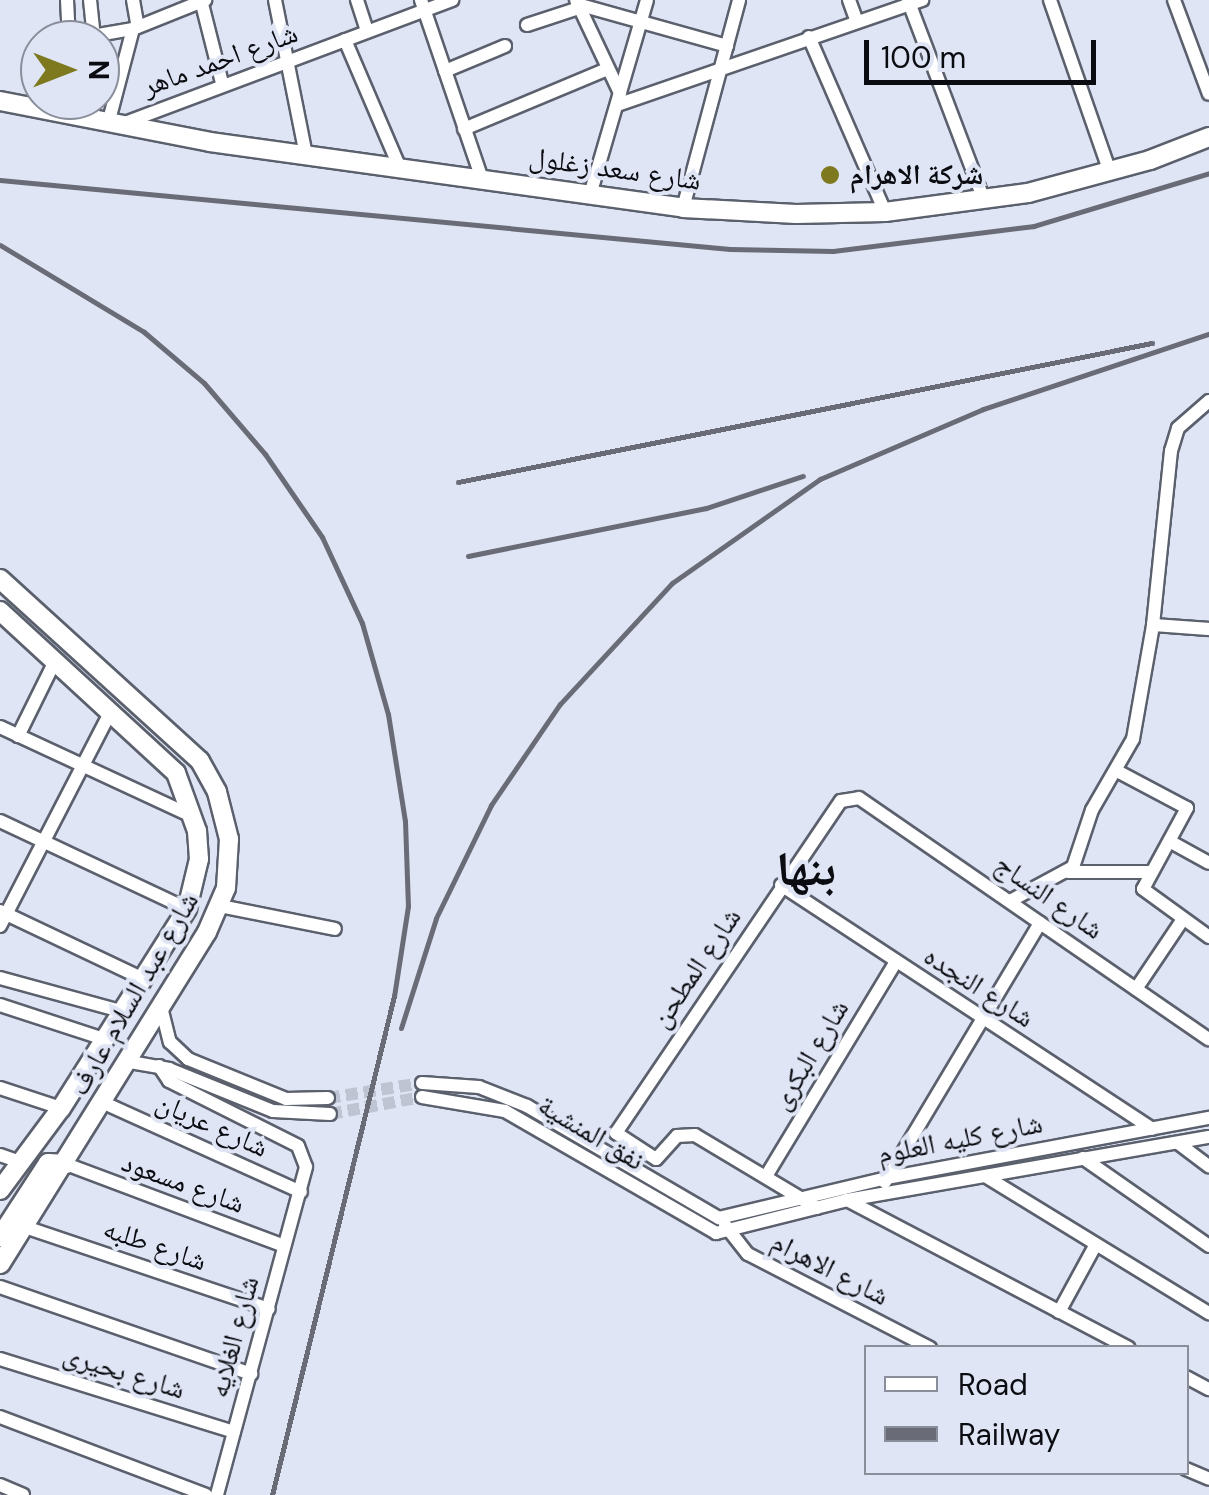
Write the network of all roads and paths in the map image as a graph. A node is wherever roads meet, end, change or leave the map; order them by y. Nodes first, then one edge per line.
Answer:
1 (133, 0) edge
2 (202, 0) edge
3 (275, 0) edge
4 (356, 0) edge
5 (452, 0) edge
6 (647, 0) edge
7 (738, 0) edge
8 (849, 0) edge
9 (1050, 0) edge
10 (1174, 0) edge
11 (913, 2) edge
12 (578, 4) edge
13 (423, 5) edge
14 (637, 22) junction
15 (858, 22) junction
16 (527, 25) dead end
17 (136, 28) junction
18 (120, 31) edge
19 (367, 32) junction
20 (809, 37) junction
21 (345, 40) junction
22 (506, 46) dead end
23 (728, 46) junction
24 (288, 62) junction
25 (722, 66) junction
26 (605, 70) junction
27 (445, 71) junction
28 (222, 83) junction
29 (1209, 94) edge
30 (618, 99) junction
31 (99, 120) edge
32 (113, 125) junction
33 (464, 129) junction
34 (1209, 136) edge
35 (306, 155) junction
36 (399, 166) junction
37 (1110, 172) junction
38 (482, 179) junction
39 (590, 195) junction
40 (984, 200) junction
41 (683, 208) junction
42 (885, 212) junction
43 (1209, 400) edge
44 (2, 606) edge
45 (42, 618) junction
46 (1153, 626) junction
47 (1209, 629) edge
48 (27, 636) junction
49 (55, 660) junction
50 (111, 711) junction
51 (0, 727) edge
52 (18, 736) junction
53 (80, 766) junction
54 (1117, 771) junction
55 (859, 798) joint
56 (0, 820) edge
57 (195, 824) junction
58 (227, 827) junction
59 (42, 842) junction
60 (1171, 842) junction
61 (1209, 863) edge
62 (1068, 872) junction
63 (197, 876) junction
64 (1146, 878) junction
65 (781, 885) junction
66 (226, 888) junction
67 (1010, 900) junction
68 (220, 906) junction
69 (187, 909) junction
70 (2, 917) edge
71 (1183, 919) junction
72 (1040, 923) junction
73 (336, 928) dead end
74 (1209, 936) edge
75 (896, 962) junction
76 (0, 978) edge
77 (143, 979) junction
78 (1136, 988) junction
79 (0, 1005) edge
80 (121, 1011) junction
81 (162, 1011) junction
82 (981, 1017) junction
83 (104, 1039) junction
84 (1209, 1040) edge
85 (130, 1062) junction
86 (159, 1066) junction
87 (0, 1088) edge
88 (328, 1098) tunnel mouth
89 (104, 1103) junction
90 (61, 1108) junction
91 (330, 1114) tunnel mouth
92 (1209, 1118) edge
93 (1152, 1129) junction
94 (1209, 1138) edge
95 (1178, 1143) junction
96 (0, 1155) edge
97 (1083, 1158) junction
98 (20, 1162) junction
99 (66, 1164) junction
100 (1209, 1166) edge
101 (768, 1173) junction
102 (985, 1176) junction
103 (887, 1178) junction
104 (0, 1190) edge
105 (300, 1192) junction
106 (880, 1194) junction
107 (802, 1196) junction
108 (847, 1200) junction
109 (817, 1208) junction
110 (723, 1218) junction
111 (25, 1226) junction
112 (727, 1233) junction
113 (0, 1237) edge
114 (284, 1246) junction
115 (1095, 1246) junction
116 (1209, 1246) edge
117 (0, 1264) edge
118 (0, 1287) edge
119 (268, 1309) junction
120 (1059, 1312) junction
121 (1209, 1313) edge
122 (924, 1345) edge
123 (1122, 1345) edge
124 (0, 1359) edge
125 (250, 1374) junction
126 (0, 1417) edge
127 (234, 1432) junction
128 (0, 1485) edge
129 (23, 1495) edge
130 (206, 1495) edge
131 (216, 1495) edge

1 - 17 street
2 - 17 street
2 - 28 street
3 - 24 street
4 - 19 street
5 - 13 street, شارع احمد ماهر
6 - 14 street
7 - 23 street
8 - 15 street
9 - 37 street
10 - 29 street
11 - 15 street
11 - 40 street
12 - 14 street
12 - 16 street
12 - 26 street
13 - 19 street, شارع احمد ماهر
13 - 27 street
14 - 23 street
14 - 30 street
15 - 20 street
17 - 18 street
17 - 32 street
19 - 21 street, شارع احمد ماهر
20 - 25 street
20 - 42 street
21 - 24 street, شارع احمد ماهر
21 - 36 street
22 - 27 street
23 - 25 street
24 - 28 street, شارع احمد ماهر
24 - 35 street
25 - 30 street
25 - 41 street
26 - 30 street
26 - 33 street
27 - 33 street
28 - 32 street, شارع احمد ماهر
30 - 39 street
31 - 32 main road, شارع سعد زغلول
32 - 35 main road, شارع سعد زغلول
33 - 38 street
34 - 37 main road, شارع سعد زغلول
35 - 36 main road, شارع سعد زغلول
36 - 38 main road, شارع سعد زغلول
37 - 40 main road, شارع سعد زغلول
38 - 39 main road, شارع سعد زغلول
39 - 41 main road, شارع سعد زغلول
40 - 42 main road, شارع سعد زغلول
41 - 42 main road, شارع سعد زغلول
43 - 46 street
44 - 45 main road, شارع عبد السلام عارف
44 - 48 main road, شارع عبد السلام عارف
45 - 48 main road
45 - 58 main road, شارع عبد السلام عارف
46 - 47 street
46 - 54 street
48 - 49 main road, شارع عبد السلام عارف
49 - 50 main road, شارع عبد السلام عارف
49 - 52 street
50 - 53 street
50 - 57 main road, شارع عبد السلام عارف
51 - 52 street
52 - 53 street
53 - 57 street
53 - 59 street
54 - 60 street
54 - 62 street
55 - 65 street, شارع المطحن
55 - 67 street, شارع النساج
56 - 59 street
57 - 58 main road
57 - 63 main road, شارع عبد السلام عارف
58 - 66 main road, شارع عبد السلام عارف
59 - 69 street
59 - 70 street
60 - 61 street
60 - 64 street
62 - 64 street
62 - 67 street
63 - 66 main road
63 - 69 main road, شارع عبد السلام عارف
64 - 71 street
65 - 75 street, شارع النجده
65 - 101 street, شارع المطحن
66 - 68 main road, شارع عبد السلام عارف
67 - 72 street, شارع النساج
68 - 73 street
68 - 81 main road, شارع عبد السلام عارف
69 - 77 main road, شارع عبد السلام عارف
70 - 77 street
71 - 74 street
71 - 78 street
72 - 78 street, شارع النساج
72 - 82 street
75 - 82 street, شارع النجده
75 - 101 street, شارع البكرى
76 - 80 street
77 - 80 main road, شارع عبد السلام عارف
78 - 84 street, شارع النساج
79 - 83 street
80 - 83 main road, شارع عبد السلام عارف
81 - 85 main road, شارع عبد السلام عارف
81 - 88 street
82 - 93 street, شارع النجده
82 - 103 street
83 - 90 main road, شارع عبد السلام عارف
85 - 86 street
85 - 89 main road, شارع عبد السلام عارف
86 - 91 street
86 - 105 street
87 - 90 street
89 - 99 main road, شارع عبد السلام عارف
89 - 105 street, شارع عريان
90 - 98 main road, شارع عبد السلام عارف
92 - 93 street, شارع كليه العلوم
93 - 103 street, شارع كليه العلوم
94 - 95 street, شارع كليه العلوم
95 - 97 street, شارع كليه العلوم
95 - 100 street
96 - 98 street
97 - 102 street, شارع كليه العلوم
97 - 116 street
98 - 104 main road, شارع عبد السلام عارف
99 - 111 main road, شارع عبد السلام عارف
99 - 113 main road
99 - 114 street, شارع مسعود
101 - 107 street
102 - 106 street, شارع كليه العلوم
102 - 115 street
103 - 106 street
103 - 107 street, شارع كليه العلوم
105 - 114 street, شارع الغلايه
106 - 108 street, شارع كليه العلوم
107 - 109 street
107 - 110 street, شارع كليه العلوم
108 - 109 street, شارع كليه العلوم
108 - 120 street
109 - 112 street, شارع كليه العلوم
110 - 112 street
110 - 112 street, نفق المنشية
111 - 117 main road, شارع عبد السلام عارف
111 - 119 street, شارع طلبه
112 - 122 street, شارع الاهرام
114 - 119 street, شارع الغلايه
115 - 120 street
115 - 121 street
118 - 125 street
119 - 125 street, شارع الغلايه
120 - 123 street
124 - 127 street, شارع بحيرى
125 - 127 street, شارع الغلايه
126 - 130 street
127 - 131 street, شارع الغلايه
128 - 129 street

